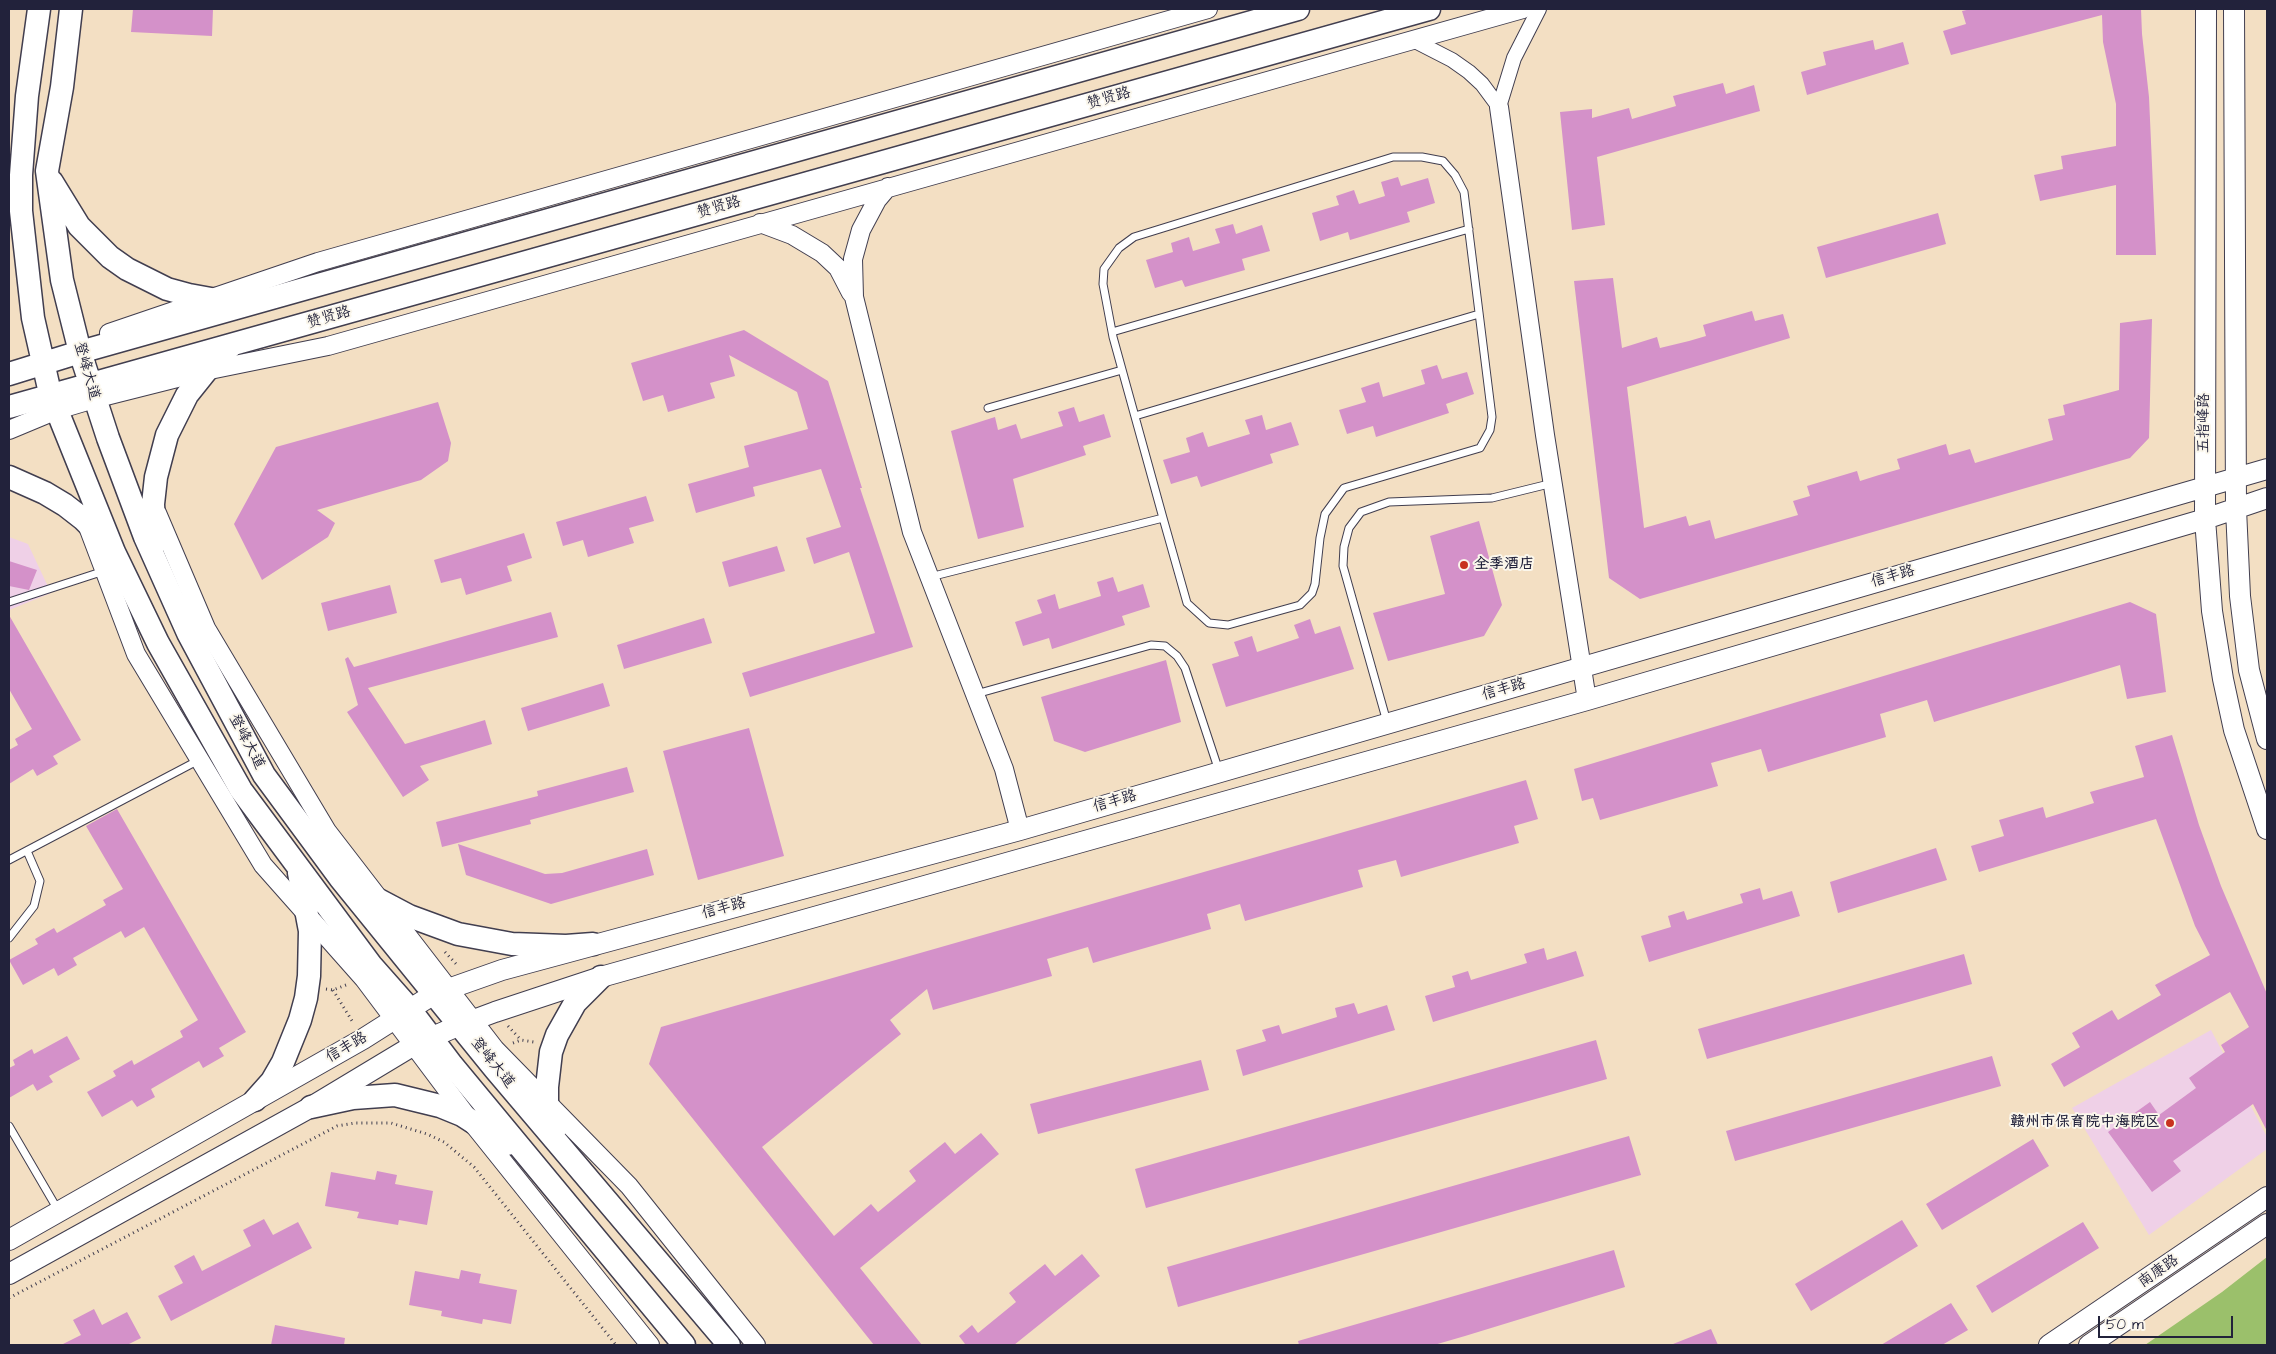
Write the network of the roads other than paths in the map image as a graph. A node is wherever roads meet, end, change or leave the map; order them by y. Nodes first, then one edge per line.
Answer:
1 (39, 9) edge
2 (71, 9) edge
3 (1208, 9) edge
4 (1298, 9) edge
5 (1429, 9) edge
6 (1523, 9) edge
7 (1540, 9) edge
8 (2206, 9) edge
9 (2234, 9) edge
10 (1413, 40) junction
11 (1499, 107) junction
12 (47, 171) junction
13 (21, 176) junction
14 (888, 187) junction
15 (760, 223) junction
16 (1469, 229) junction
17 (9, 231) edge
18 (279, 296) junction
19 (854, 297) junction
20 (213, 299) junction
21 (1479, 314) junction
22 (1112, 332) junction
23 (232, 345) junction
24 (79, 347) junction
25 (42, 358) junction
26 (9, 364) edge
27 (1122, 370) junction
28 (205, 371) junction
29 (9, 374) edge
30 (92, 391) junction
31 (54, 402) junction
32 (9, 407) edge
33 (988, 408) dead end
34 (1135, 416) junction
35 (9, 430) edge
36 (2267, 470) edge
37 (9, 476) edge
38 (2236, 478) junction
39 (1553, 483) junction
40 (2205, 487) junction
41 (2267, 498) edge
42 (153, 504) junction
43 (2236, 509) junction
44 (1163, 518) junction
45 (2205, 519) junction
46 (110, 561) junction
47 (930, 578) junction
48 (164, 580) junction
49 (9, 602) edge
50 (1580, 668) junction
51 (975, 694) junction
52 (1587, 700) junction
53 (1388, 723) junction
54 (2267, 739) edge
55 (199, 760) junction
56 (1219, 772) junction
57 (2267, 829) edge
58 (1020, 830) junction
59 (27, 851) junction
60 (9, 860) edge
61 (297, 864) junction
62 (340, 878) junction
63 (382, 903) junction
64 (308, 916) junction
65 (9, 938) edge
66 (593, 944) junction
67 (601, 977) junction
68 (441, 992) junction
69 (402, 1013) junction
70 (467, 1022) junction
71 (423, 1041) junction
72 (255, 1100) junction
73 (547, 1104) junction
74 (311, 1107) junction
75 (469, 1119) junction
76 (9, 1126) edge
77 (556, 1139) junction
78 (526, 1154) junction
79 (2267, 1196) edge
80 (59, 1212) junction
81 (2267, 1224) edge
82 (9, 1240) edge
83 (9, 1274) edge
84 (650, 1345) edge
85 (684, 1345) edge
86 (729, 1345) edge
87 (756, 1345) edge
88 (2049, 1345) edge
89 (2089, 1345) edge

1 - 13 main road, 登峰大道
2 - 12 main road, 登峰大道
3 - 20 street
4 - 18 main road
5 - 23 main road, 赞贤路
6 - 10 street
7 - 11 street
8 - 40 main road, 五指峰路
9 - 38 main road, 五指峰路
10 - 11 street
10 - 14 street
11 - 39 street
12 - 20 main road
12 - 24 main road, 登峰大道
13 - 17 main road
13 - 25 main road, 登峰大道
14 - 15 street
14 - 19 street
15 - 19 street
15 - 28 street
16 - 21 lane
16 - 22 lane
16 - 22 lane
18 - 20 main road
18 - 24 main road
19 - 47 street
20 - 24 street
21 - 34 lane
21 - 44 lane
22 - 27 lane
23 - 28 main road
23 - 30 main road, 赞贤路
24 - 25 main road
24 - 30 main road, 登峰大道
25 - 26 street
25 - 29 main road
25 - 31 main road, 登峰大道
27 - 33 lane
27 - 34 lane
28 - 30 street
28 - 42 main road
30 - 31 main road, 赞贤路
30 - 48 main road, 登峰大道
31 - 32 main road, 赞贤路
31 - 35 street
31 - 46 main road, 登峰大道
34 - 44 lane
36 - 38 main road, 信丰路
37 - 46 main road
38 - 40 main road, 信丰路
38 - 43 main road, 五指峰路
39 - 50 street
39 - 53 lane
40 - 45 main road, 五指峰路
40 - 50 main road, 信丰路
41 - 43 main road, 信丰路
42 - 48 main road
42 - 63 street
43 - 45 main road, 信丰路
43 - 54 main road, 五指峰路
44 - 47 lane
45 - 52 main road, 信丰路
45 - 57 main road, 五指峰路
46 - 49 lane
46 - 55 street
46 - 61 main road, 登峰大道
47 - 51 street
48 - 62 main road, 登峰大道
50 - 52 street
50 - 53 main road, 信丰路
51 - 56 lane
51 - 58 street
52 - 67 main road, 信丰路
53 - 56 main road, 信丰路
55 - 59 lane
55 - 64 street
56 - 58 main road, 信丰路
58 - 66 main road, 信丰路
59 - 60 lane
59 - 65 lane
61 - 64 main road
61 - 69 main road, 登峰大道
62 - 63 main road
62 - 68 main road, 登峰大道
63 - 66 main road
63 - 68 street
64 - 69 street
64 - 72 main road
66 - 68 main road, 信丰路
67 - 70 main road, 信丰路
67 - 73 main road
68 - 69 main road, 信丰路
68 - 70 main road, 登峰大道
69 - 71 main road, 登峰大道
69 - 72 main road, 信丰路
70 - 71 main road, 信丰路
70 - 73 street
70 - 77 main road, 登峰大道
71 - 74 main road, 信丰路
71 - 75 street
71 - 78 main road, 登峰大道
72 - 80 main road, 信丰路
73 - 77 main road
73 - 87 street
74 - 75 main road
74 - 83 main road, 信丰路
75 - 78 main road
75 - 84 street
76 - 80 lane
77 - 86 main road, 登峰大道
78 - 85 main road, 登峰大道
79 - 88 main road, 南康路
80 - 82 main road, 信丰路
81 - 89 main road, 南康路

